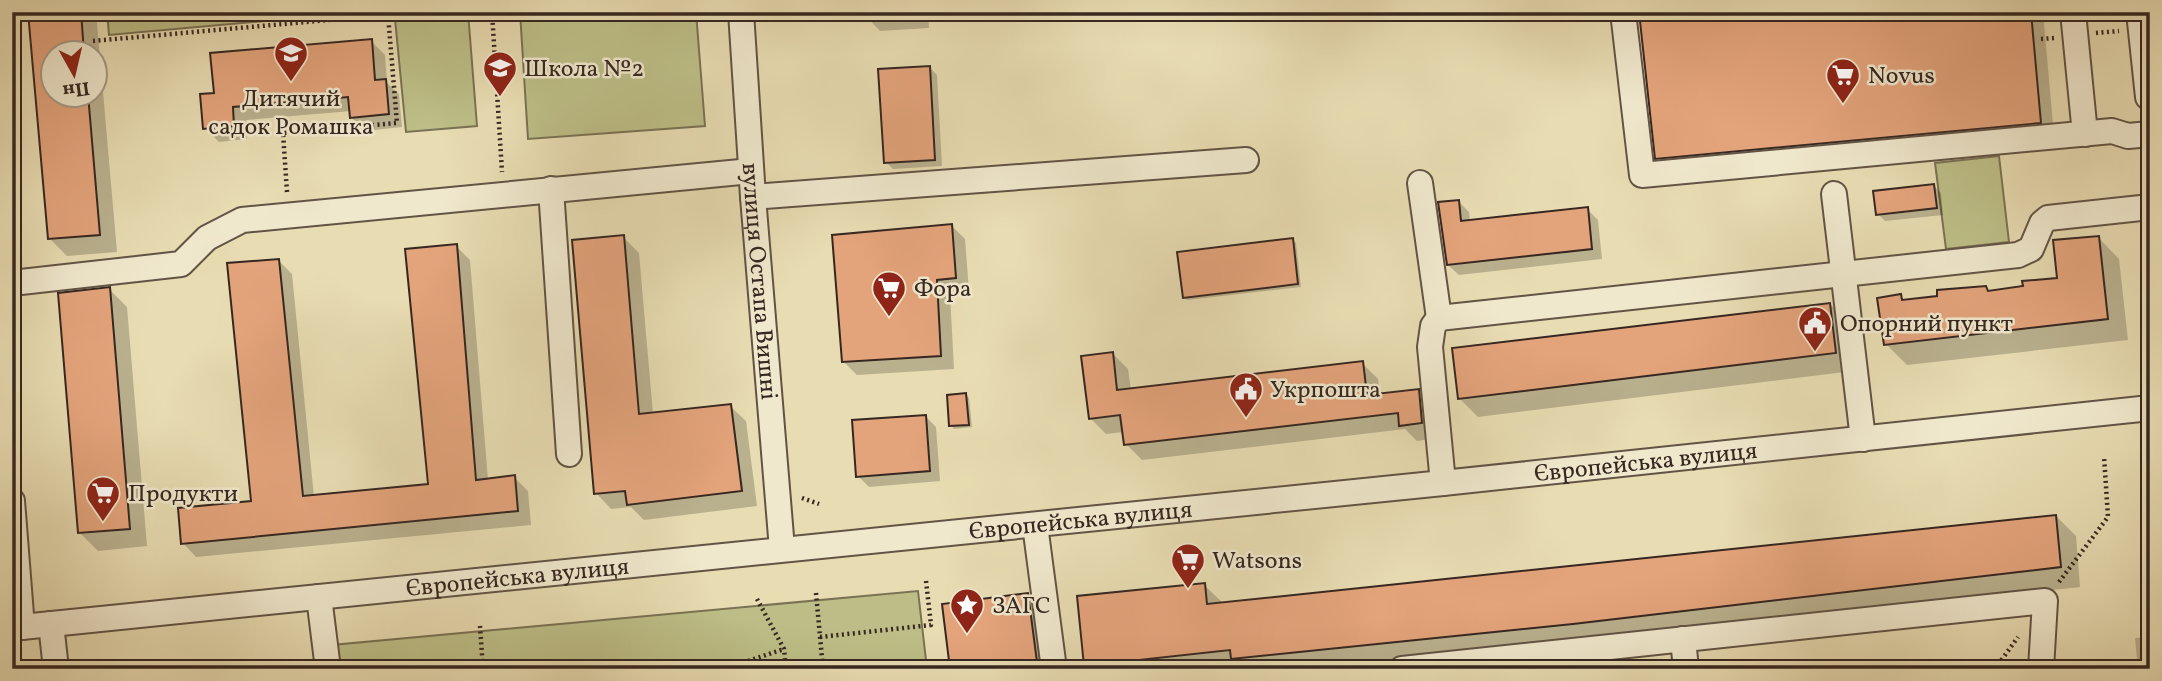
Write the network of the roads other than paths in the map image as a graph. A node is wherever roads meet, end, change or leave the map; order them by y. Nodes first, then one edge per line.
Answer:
1 (741, 12) edge
2 (1623, 12) edge
3 (2073, 12) edge
4 (2134, 21) edge
5 (2149, 107) edge
6 (2112, 131) junction
7 (2085, 134) junction
8 (2150, 134) edge
9 (1246, 160) dead end
10 (751, 171) junction
11 (1420, 183) dead end
12 (551, 189) junction
13 (1834, 194) dead end
14 (753, 197) junction
15 (2150, 206) edge
16 (1844, 274) junction
17 (12, 283) edge
18 (1439, 318) junction
19 (2150, 408) edge
20 (1863, 439) junction
21 (569, 454) dead end
22 (1443, 483) junction
23 (12, 501) edge
24 (1035, 525) junction
25 (782, 549) junction
26 (319, 597) junction
27 (51, 624) junction
28 (17, 628) edge
29 (1683, 639) junction
30 (56, 669) edge
31 (328, 669) edge
32 (1054, 669) edge
33 (1402, 669) edge
34 (1686, 669) edge
35 (2041, 669) edge

1 - 10 street, вулиця Остапа Вишні
2 - 7 street
3 - 7 street
4 - 5 street
5 - 6 street
6 - 7 street
6 - 8 street
9 - 14 street
10 - 12 street
10 - 14 street, вулиця Остапа Вишні
11 - 18 street
12 - 17 street
12 - 21 street
13 - 16 street
14 - 25 street, вулиця Остапа Вишні
15 - 16 street
16 - 18 street
16 - 20 street
18 - 22 street
19 - 20 street, Європейська вулиця
20 - 22 street, Європейська вулиця
22 - 24 street, Європейська вулиця
23 - 28 street
24 - 25 street, Європейська вулиця
24 - 32 street
25 - 26 street, Європейська вулиця
26 - 27 street, Європейська вулиця
26 - 31 street
27 - 28 street, Європейська вулиця
27 - 30 street
29 - 33 street
29 - 34 street
29 - 35 street

